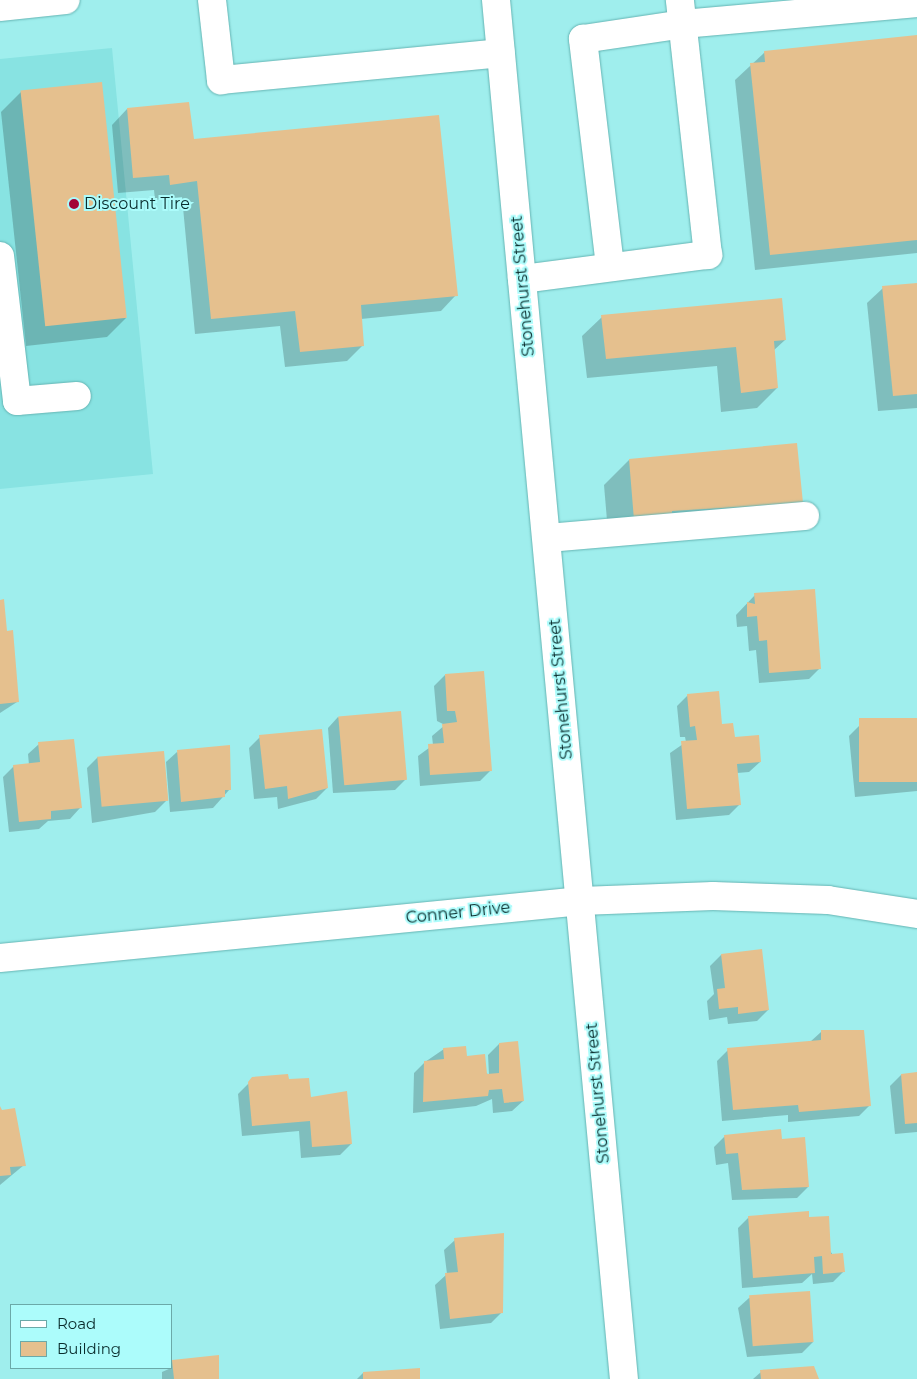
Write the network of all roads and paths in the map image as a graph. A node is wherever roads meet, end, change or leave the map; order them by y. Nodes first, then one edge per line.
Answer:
1 (66, 0) edge
2 (212, 0) edge
3 (496, 0) edge
4 (917, 3) edge
5 (0, 7) edge
6 (681, 12) edge
7 (501, 53) junction
8 (0, 256) edge
9 (610, 266) junction
10 (522, 279) junction
11 (77, 396) dead end
12 (805, 516) dead end
13 (547, 538) junction
14 (581, 901) junction
15 (917, 914) edge
16 (0, 958) edge
17 (624, 1379) edge

1 - 5 street
2 - 7 street
3 - 7 street, Stonehurst Street
4 - 6 street
6 - 9 street
6 - 9 street
7 - 10 street, Stonehurst Street
8 - 11 street
9 - 10 street
10 - 13 street, Stonehurst Street
12 - 13 street
13 - 14 street, Stonehurst Street
14 - 15 street, Conner Drive
14 - 16 street, Conner Drive
14 - 17 street, Stonehurst Street

